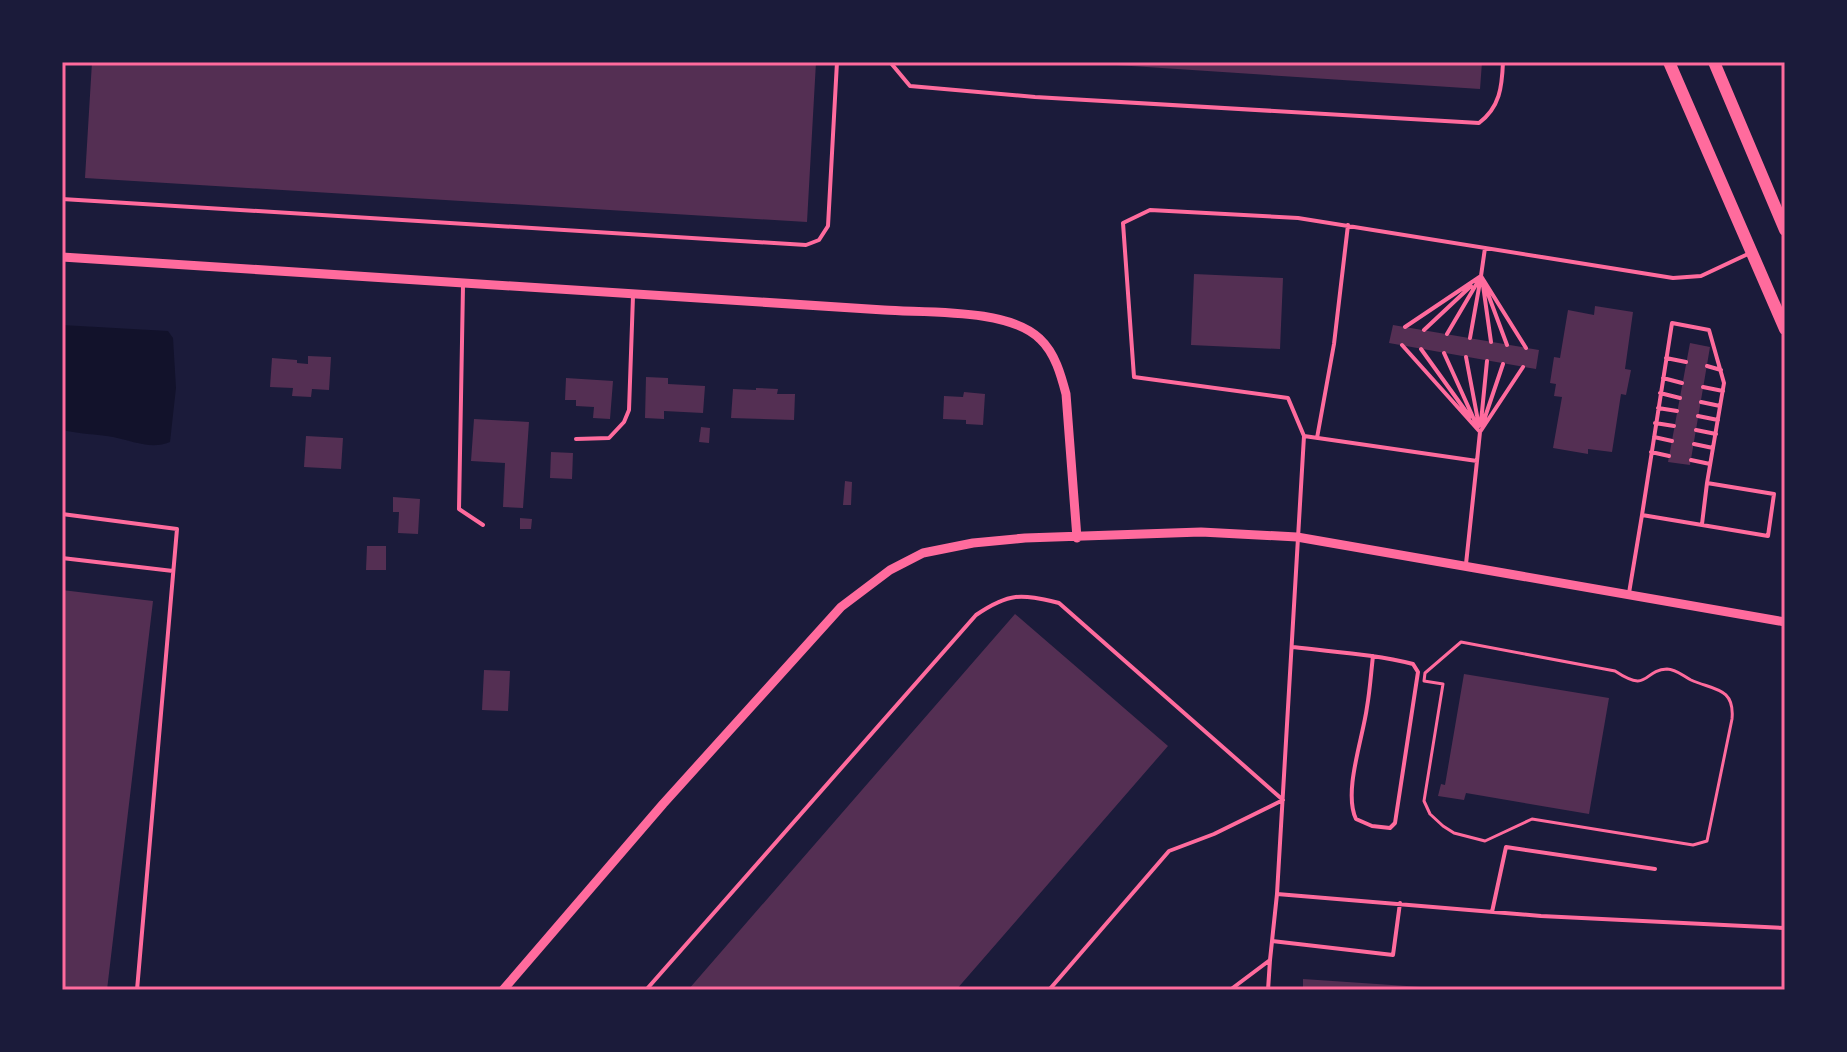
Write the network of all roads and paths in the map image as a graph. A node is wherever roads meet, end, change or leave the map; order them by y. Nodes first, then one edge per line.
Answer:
1 (837, 62) edge
2 (890, 62) edge
3 (1503, 62) edge
4 (1669, 62) edge
5 (1714, 62) edge
6 (62, 199) edge
7 (1348, 225) junction
8 (1785, 230) edge
9 (1485, 248) junction
10 (1750, 253) junction
11 (62, 257) edge
12 (1481, 276) junction
13 (463, 283) junction
14 (633, 293) junction
15 (1405, 327) dead end
16 (1785, 329) edge
17 (1424, 330) dead end
18 (1447, 334) dead end
19 (1470, 338) dead end
20 (1491, 342) dead end
21 (1402, 345) dead end
22 (1507, 345) dead end
23 (1526, 348) dead end
24 (1421, 349) dead end
25 (1444, 353) dead end
26 (1466, 357) dead end
27 (1666, 358) junction
28 (1487, 361) dead end
29 (1686, 362) dead end
30 (1503, 364) dead end
31 (1707, 366) dead end
32 (1523, 367) dead end
33 (1721, 370) junction
34 (1663, 378) junction
35 (1682, 383) dead end
36 (1703, 387) dead end
37 (1723, 391) junction
38 (1660, 393) junction
39 (1680, 398) dead end
40 (1701, 402) dead end
41 (1720, 406) junction
42 (1658, 408) junction
43 (1677, 411) dead end
44 (1698, 416) dead end
45 (1718, 420) junction
46 (1655, 423) junction
47 (1674, 426) dead end
48 (1696, 430) dead end
49 (1480, 432) junction
50 (1716, 434) junction
51 (1304, 436) junction
52 (1653, 437) junction
53 (1317, 438) junction
54 (576, 439) dead end
55 (1672, 441) dead end
56 (1694, 444) dead end
57 (1713, 448) junction
58 (1651, 452) junction
59 (1669, 456) dead end
60 (1691, 460) dead end
61 (1477, 461) junction
62 (1710, 464) junction
63 (1707, 483) junction
64 (62, 514) edge
65 (1642, 515) junction
66 (483, 525) dead end
67 (1702, 525) junction
68 (1297, 537) junction
69 (1077, 538) junction
70 (62, 558) edge
71 (1466, 568) junction
72 (173, 571) junction
73 (1629, 595) junction
74 (1785, 622) edge
75 (1293, 647) junction
76 (1373, 656) junction
77 (1445, 658) joint
78 (1283, 800) junction
79 (1655, 869) dead end
80 (1277, 894) junction
81 (1400, 903) junction
82 (1492, 912) junction
83 (1785, 928) edge
84 (1272, 941) junction
85 (1270, 960) junction
86 (137, 990) edge
87 (503, 990) edge
88 (646, 990) edge
89 (1049, 990) edge
90 (1230, 990) edge
91 (1268, 990) edge

1 - 6 lane
2 - 3 lane
4 - 10 main road
5 - 8 main road
7 - 9 lane
7 - 51 lane
7 - 53 lane
9 - 10 lane
9 - 12 lane
10 - 16 main road
11 - 13 street
12 - 15 lane
12 - 17 lane
12 - 18 lane
12 - 19 lane
12 - 20 lane
12 - 22 lane
12 - 23 lane
13 - 14 street
13 - 66 lane
14 - 54 lane
14 - 69 street
21 - 49 lane
24 - 49 lane
25 - 49 lane
26 - 49 lane
27 - 29 lane
27 - 33 lane
27 - 34 lane
28 - 49 lane
30 - 49 lane
31 - 33 lane
32 - 49 lane
33 - 37 lane
34 - 35 lane
34 - 38 lane
36 - 37 lane
37 - 41 lane
38 - 39 lane
38 - 42 lane
40 - 41 lane
41 - 45 lane
42 - 43 lane
42 - 46 lane
44 - 45 lane
45 - 50 lane
46 - 47 lane
46 - 52 lane
48 - 50 lane
49 - 61 lane
50 - 57 lane
51 - 53 lane
51 - 68 lane
52 - 55 lane
52 - 58 lane
53 - 61 lane
56 - 57 lane
57 - 62 lane
58 - 59 lane
58 - 65 lane
60 - 62 lane
61 - 71 lane
62 - 63 lane
63 - 67 lane
63 - 67 lane
64 - 72 lane
65 - 67 lane
65 - 73 lane
68 - 69 street
68 - 71 street
68 - 75 lane
69 - 87 street
70 - 72 lane
71 - 73 street
72 - 86 lane
73 - 74 street
75 - 76 lane
75 - 78 lane
76 - 76 lane
77 - 77 path
78 - 80 lane
78 - 88 lane
78 - 89 lane
79 - 82 lane
80 - 81 lane
80 - 84 lane
81 - 82 lane
81 - 84 lane
82 - 83 lane
84 - 85 lane
85 - 90 lane
85 - 91 lane

